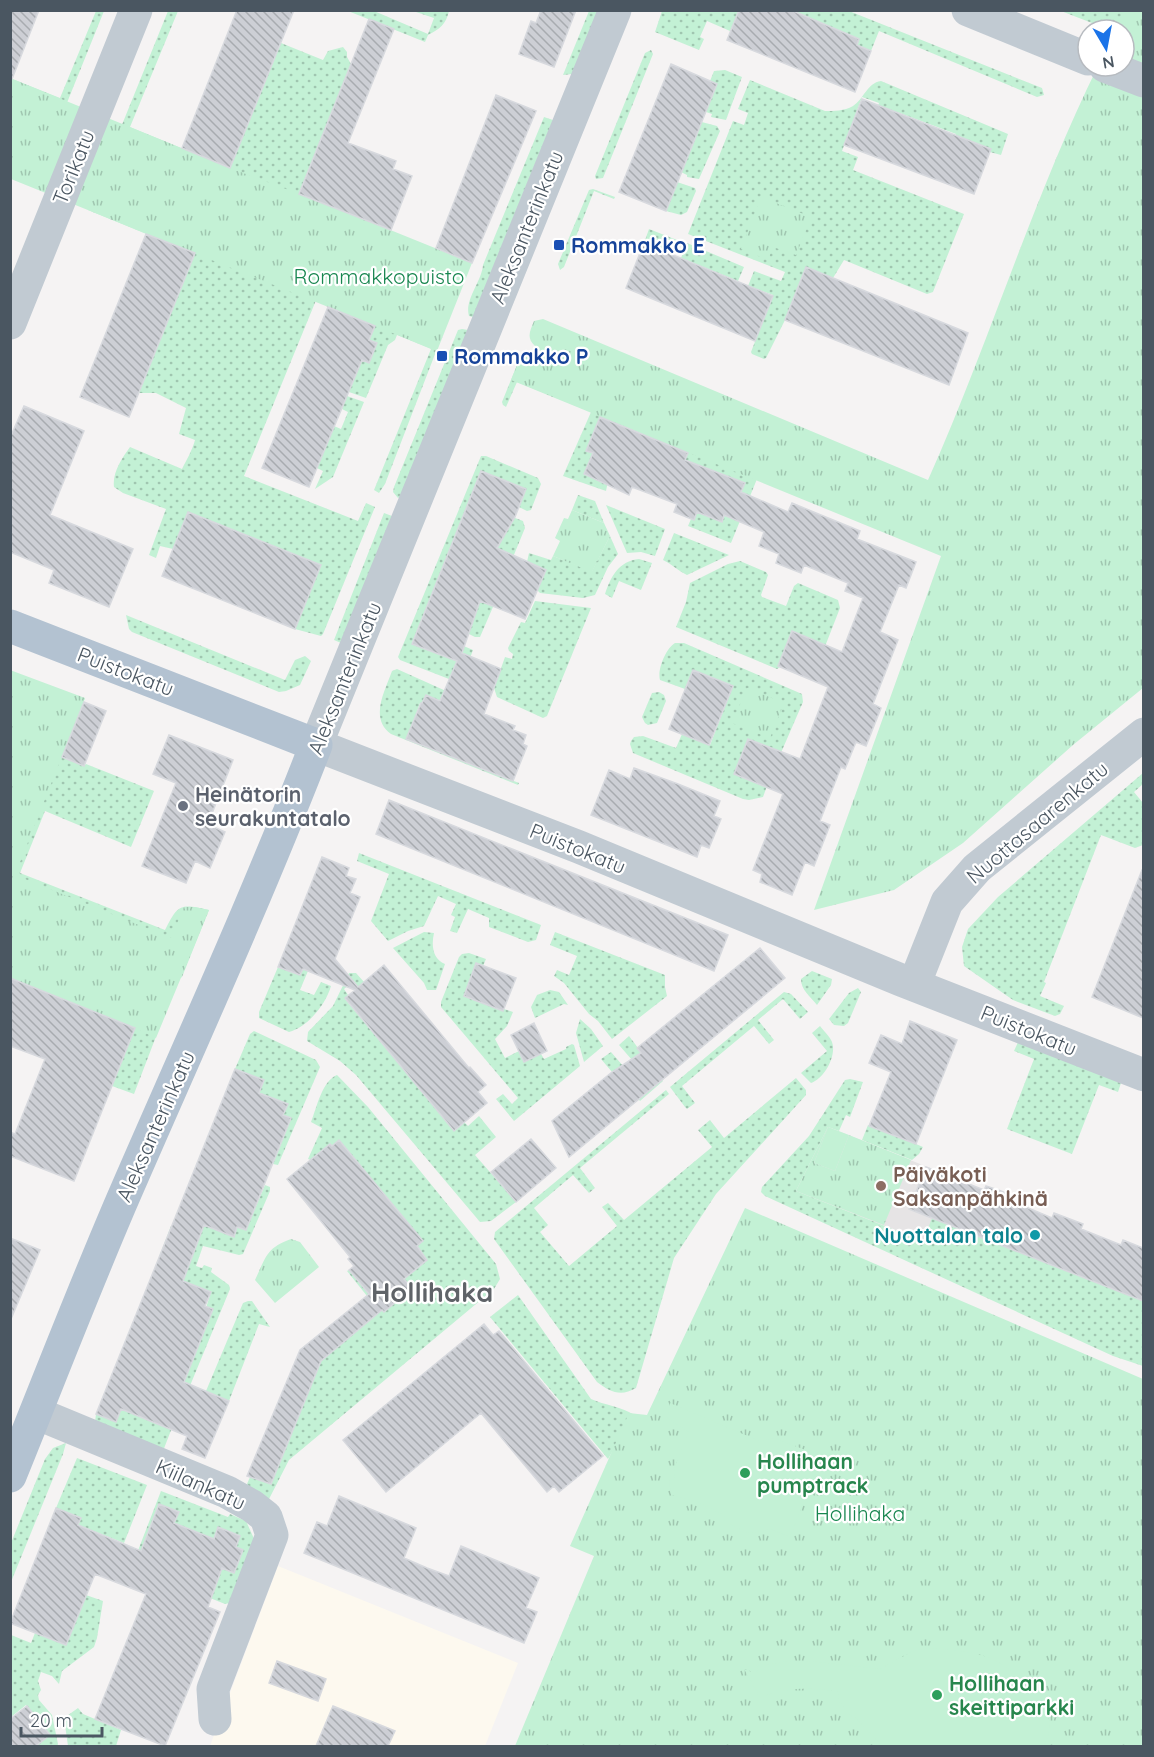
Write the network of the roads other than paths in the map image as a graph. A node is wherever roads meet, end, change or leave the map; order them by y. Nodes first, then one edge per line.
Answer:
1 (136, 10) edge
2 (615, 10) edge
3 (968, 10) edge
4 (1076, 54) edge
5 (10, 324) edge
6 (10, 626) edge
7 (1143, 734) edge
8 (316, 745) junction
9 (914, 985) junction
10 (1143, 1076) edge
11 (36, 1413) junction
12 (10, 1476) edge
13 (215, 1719) dead end

1 - 5 street, Torikatu
2 - 8 street, Aleksanterinkatu
3 - 4 street
6 - 8 main road, Puistokatu
7 - 9 street, Nuottasaarenkatu
8 - 9 street, Puistokatu
8 - 11 main road, Aleksanterinkatu
9 - 10 street, Puistokatu
11 - 12 main road, Aleksanterinkatu
11 - 13 street, Kiilankatu

